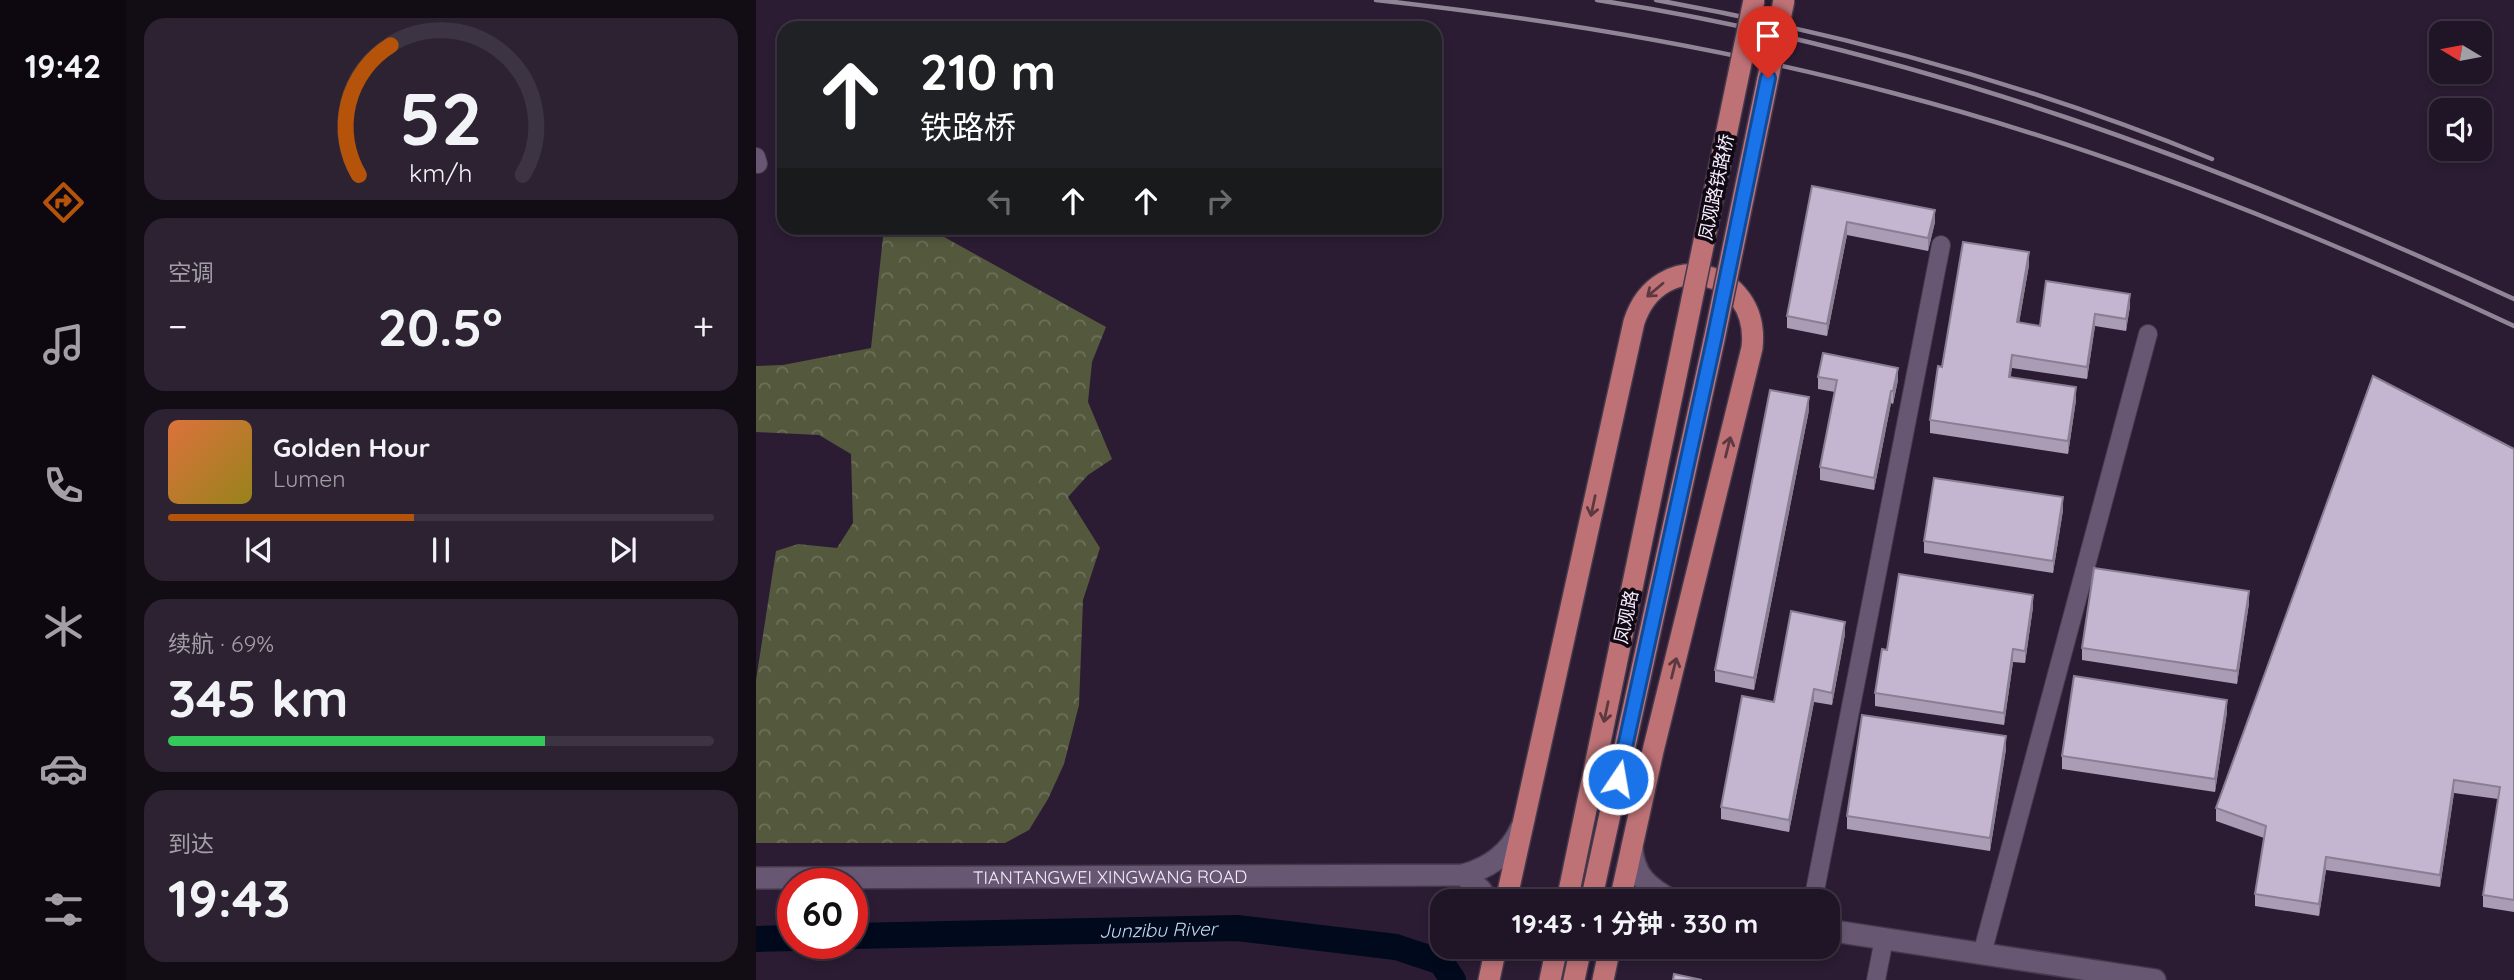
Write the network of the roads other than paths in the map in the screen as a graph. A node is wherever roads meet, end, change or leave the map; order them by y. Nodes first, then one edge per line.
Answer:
1 (1754, 0) edge
2 (1784, 0) edge
3 (1941, 245) dead end
4 (1685, 333) joint
5 (2148, 334) dead end
6 (1653, 620) junction
7 (1653, 751) junction
8 (1524, 822) junction
9 (1632, 846) junction
10 (1463, 875) junction
11 (756, 878) edge
12 (1480, 889) edge
13 (1509, 889) edge
14 (1569, 889) edge
15 (1594, 889) edge
16 (1623, 889) edge
17 (1652, 889) edge
18 (1815, 889) edge
19 (1840, 932) edge
20 (1884, 939) junction
21 (1982, 954) junction
22 (1493, 959) edge
23 (1554, 959) edge
24 (1578, 959) edge
25 (1607, 959) edge
26 (2093, 975) edge
27 (1489, 980) edge
28 (1550, 980) edge
29 (1574, 980) edge
30 (1603, 980) edge
31 (1876, 980) edge
32 (2155, 980) edge

1 - 4 main road, 凤观路铁路桥, bridge
2 - 6 main road, 凤观路, bridge
3 - 18 street
4 -> 14 main road, 凤观路
5 - 21 street
6 - 7 main road
6 - 15 main road, 凤观路
7 -> 8 main road
7 - 9 main road
8 - 10 street
8 - 13 main road
9 - 16 main road
9 - 17 street
10 - 11 street, TIANTANGWEI XINGWANG ROAD
10 - 12 street
19 - 20 street
20 - 21 street
20 - 31 street
21 - 26 street
22 - 27 main road
23 - 28 main road
24 - 29 main road
25 - 30 main road
26 - 32 street

